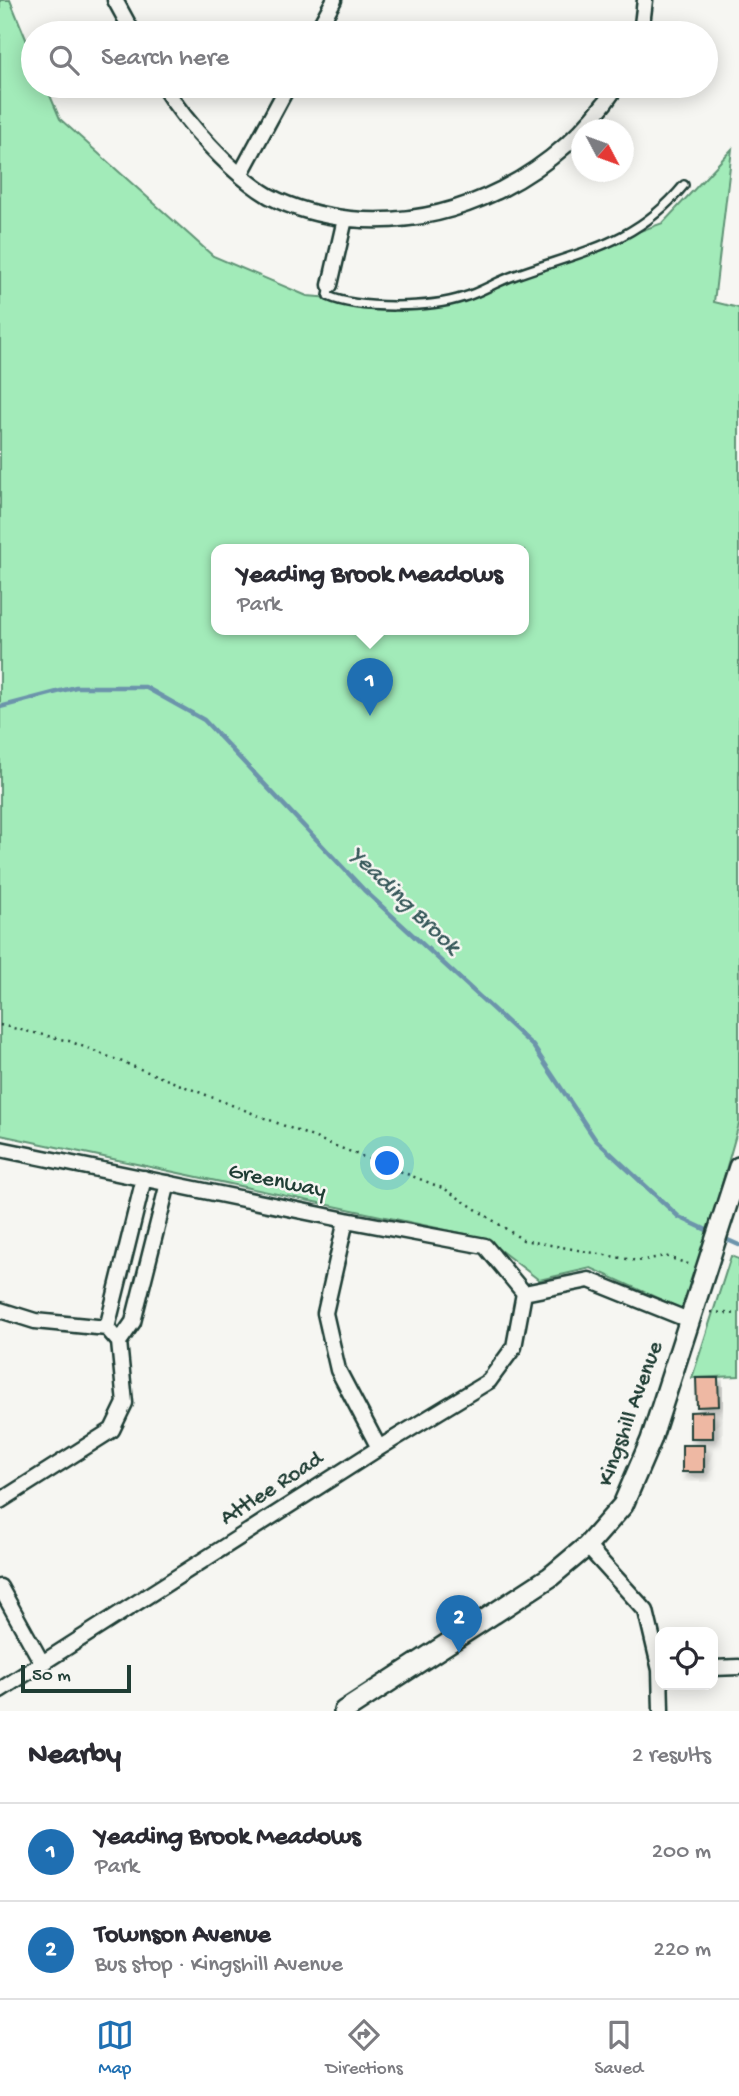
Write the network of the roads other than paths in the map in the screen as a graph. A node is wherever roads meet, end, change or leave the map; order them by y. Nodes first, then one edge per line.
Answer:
1 (115, 0) edge
2 (334, 0) edge
3 (645, 0) edge
4 (126, 21) edge
5 (323, 21) edge
6 (642, 21) edge
7 (172, 98) edge
8 (282, 98) edge
9 (608, 98) edge
10 (240, 175) junction
11 (684, 185) dead end
12 (345, 219) junction
13 (330, 285) joint
14 (0, 1149) edge
15 (739, 1167) edge
16 (144, 1178) junction
17 (168, 1183) junction
18 (346, 1220) junction
19 (524, 1293) junction
20 (0, 1310) edge
21 (693, 1314) junction
22 (107, 1328) junction
23 (119, 1342) junction
24 (379, 1448) junction
25 (0, 1501) edge
26 (587, 1546) junction
27 (0, 1587) edge
28 (655, 1649) edge
29 (43, 1663) junction
30 (739, 1667) edge
31 (718, 1668) edge
32 (0, 1690) edge
33 (660, 1690) edge
34 (344, 1711) edge
35 (661, 1711) edge

1 - 4 street
2 - 5 street
3 - 6 street
7 - 10 street
8 - 10 street
9 - 12 street
10 - 12 street
11 - 13 lane
12 - 13 street
14 - 16 street, Greenway
15 - 21 street, Kingshill Avenue
16 - 17 street, Greenway
16 - 22 street
17 - 18 street, Greenway
17 - 23 street
18 - 19 street, Greenway
18 - 24 street
19 - 21 street
19 - 24 street, Attlee Road
20 - 22 street
21 - 26 street, Kingshill Avenue
22 - 23 street
23 - 25 street
24 - 29 street, Attlee Road
26 - 28 street
26 - 34 street, Kingshill Avenue
27 - 29 street
29 - 32 street, Attlee Road
30 - 31 street
33 - 35 street

